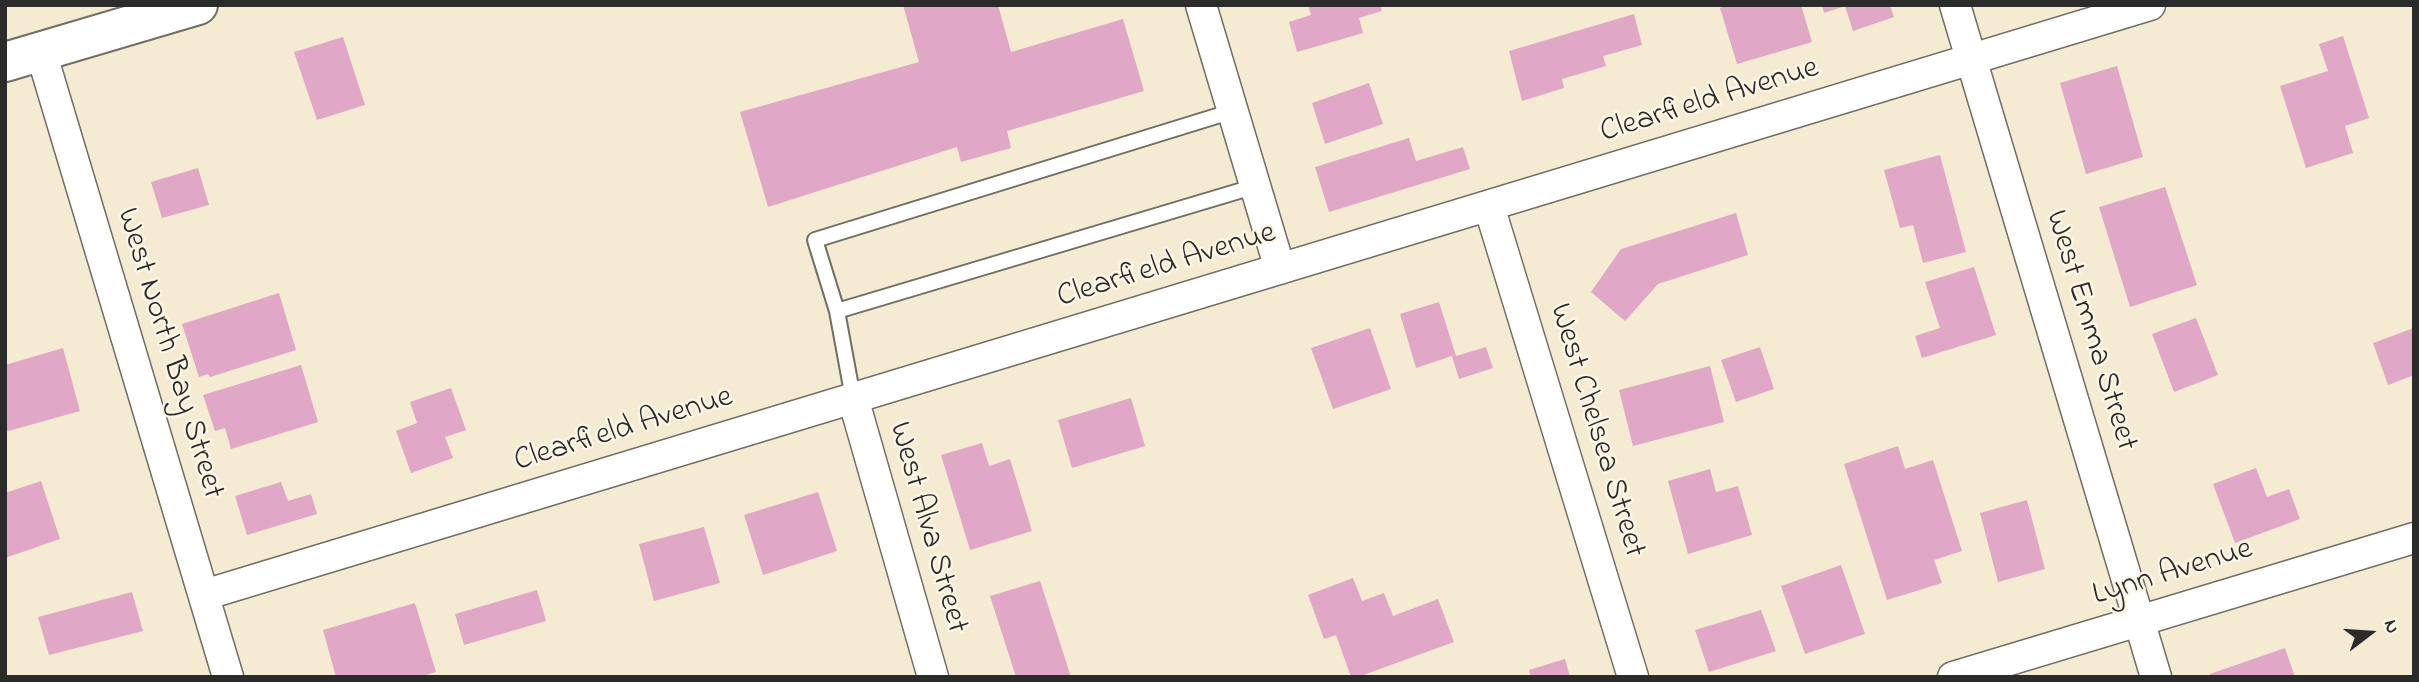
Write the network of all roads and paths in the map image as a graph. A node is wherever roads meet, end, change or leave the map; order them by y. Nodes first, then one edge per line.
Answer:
1 (198, 5) edge
2 (1201, 5) edge
3 (1955, 5) edge
4 (2150, 5) edge
5 (23, 57) edge
6 (1970, 60) junction
7 (1233, 111) junction
8 (1256, 186) junction
9 (1489, 206) junction
10 (1280, 269) junction
11 (837, 311) junction
12 (853, 398) junction
13 (2414, 538) edge
14 (204, 595) junction
15 (2139, 620) junction
16 (228, 677) edge
17 (933, 677) edge
18 (1633, 677) edge
19 (1953, 677) edge
20 (2156, 677) edge

1 - 5 street
2 - 7 street
3 - 6 street, West Emma Street
4 - 6 street, Clearfield Avenue
5 - 14 street, West North Bay Street
6 - 9 street, Clearfield Avenue
6 - 15 street, West Emma Street
7 - 8 street
7 - 11 lane
8 - 10 street
8 - 11 lane
9 - 10 street, Clearfield Avenue
9 - 18 street, West Chelsea Street
10 - 12 street, Clearfield Avenue
11 - 12 lane
12 - 14 street, Clearfield Avenue
12 - 17 street, West Alva Street
13 - 15 street, Lynn Avenue
14 - 16 street, West North Bay Street
15 - 19 street, Lynn Avenue
15 - 20 street, West Emma Street

